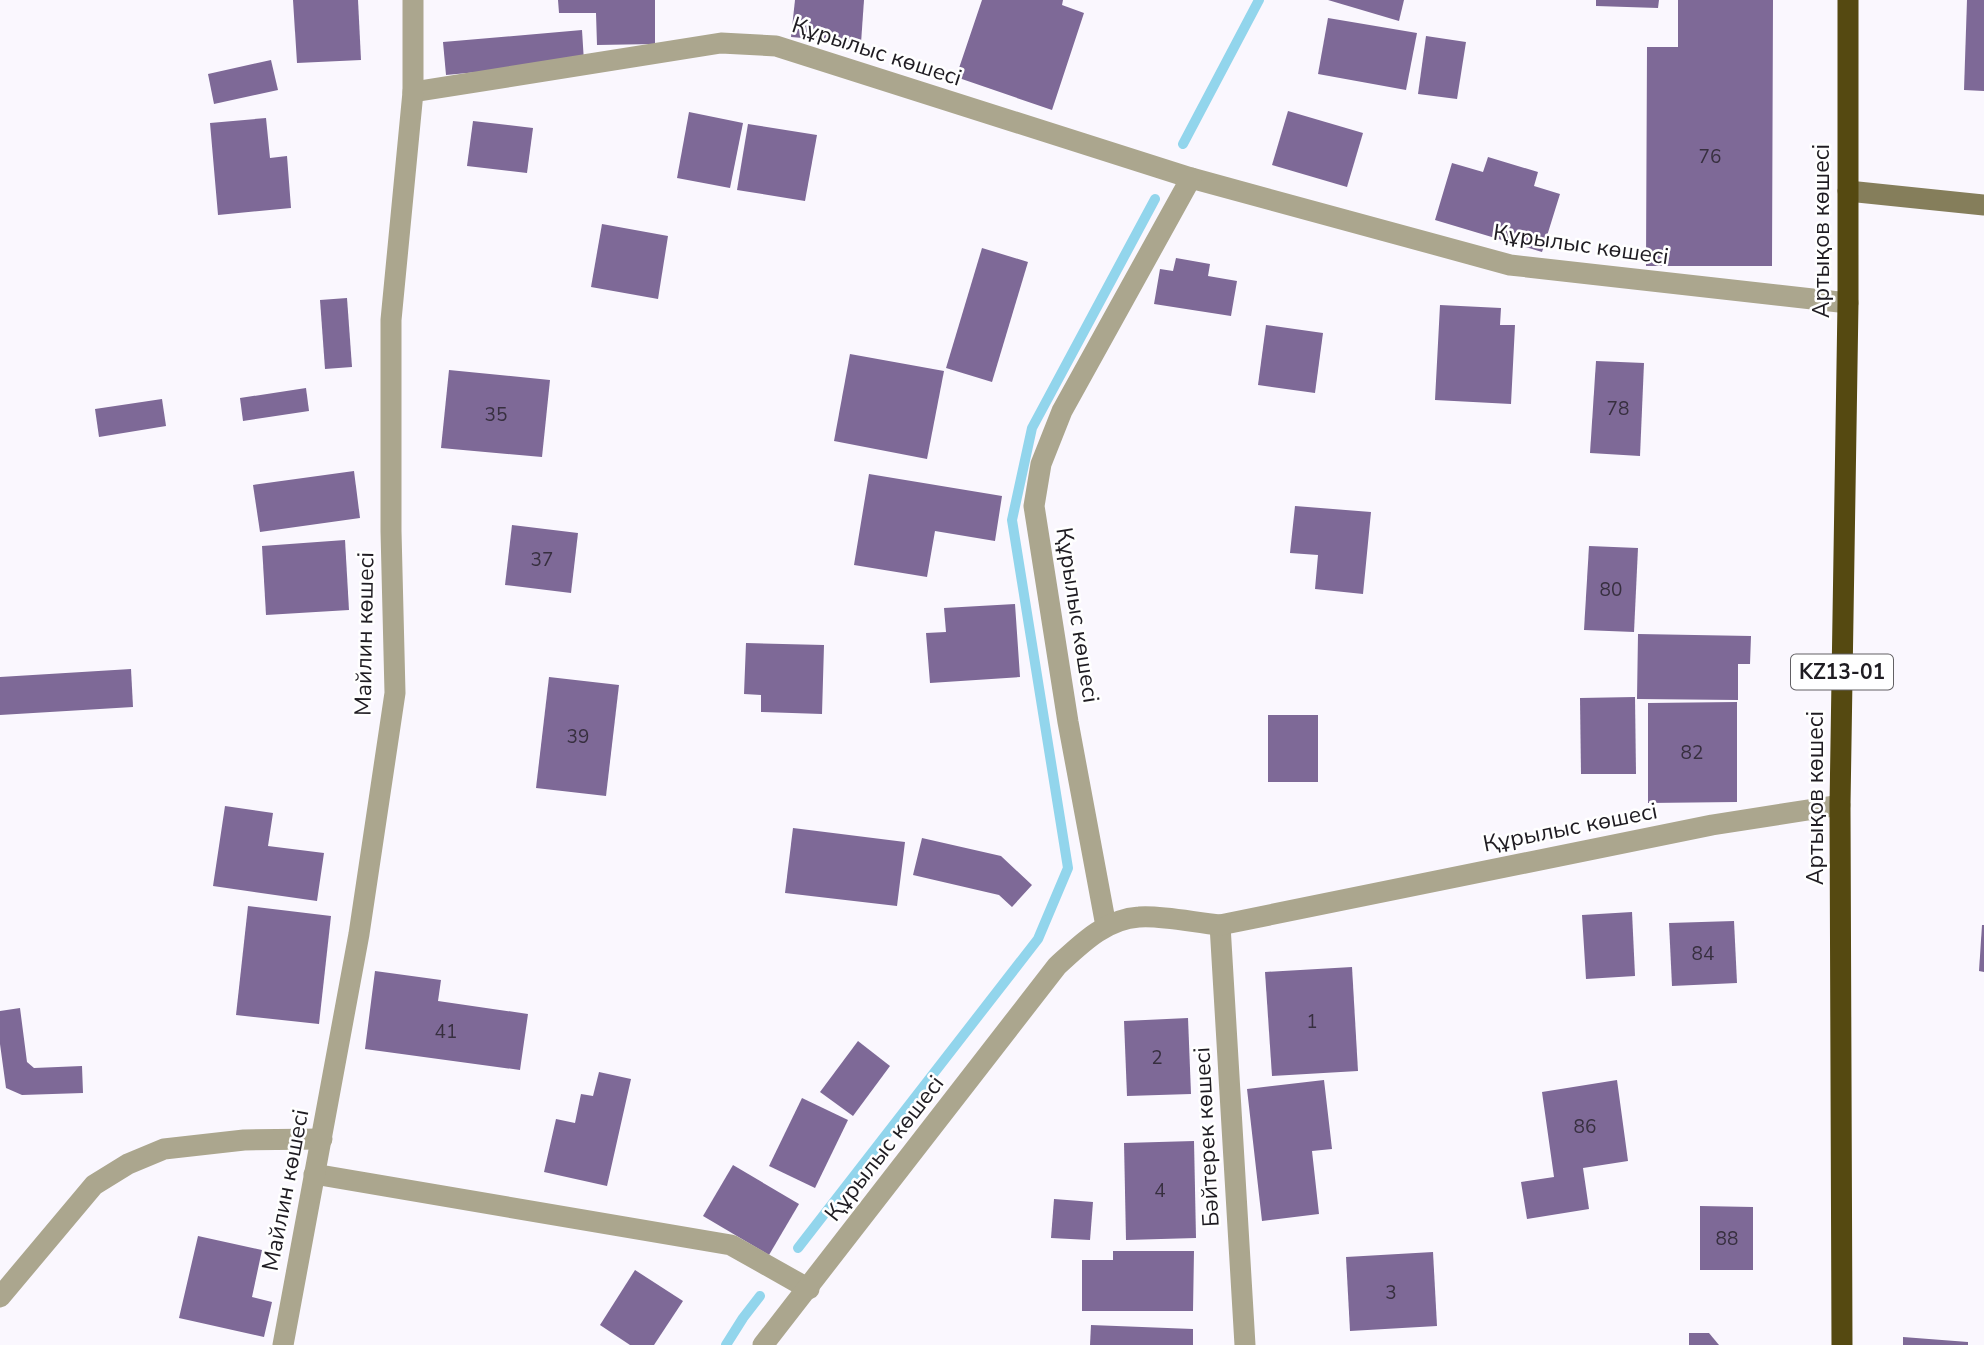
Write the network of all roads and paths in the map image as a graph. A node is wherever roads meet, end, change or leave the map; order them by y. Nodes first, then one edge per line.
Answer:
1 (413, 0) edge
2 (1848, 0) edge
3 (413, 92) junction
4 (1191, 178) junction
5 (1848, 191) junction
6 (1984, 205) edge
7 (1848, 303) junction
8 (1840, 805) junction
9 (1220, 925) junction
10 (1106, 926) junction
11 (322, 1139) junction
12 (314, 1174) junction
13 (809, 1289) junction
14 (0, 1297) edge
15 (283, 1345) edge
16 (763, 1345) edge
17 (1245, 1345) edge
18 (1842, 1345) edge

1 - 3 street, Майлин көшесі
2 - 5 highway, Артықов көшесі / KZ13-01
3 - 4 street, Құрылыс көшесі
3 - 11 street, Майлин көшесі
4 - 7 street, Құрылыс көшесі
4 - 10 street, Құрылыс көшесі
5 - 6 main road
5 - 7 highway, Артықов көшесі / KZ13-01
7 - 8 highway, Артықов көшесі / KZ13-01
8 - 9 street, Құрылыс көшесі
8 - 18 highway, Артықов көшесі / KZ13-01
9 - 10 street, Құрылыс көшесі
9 - 17 street, Бәйтерек көшесі
10 - 13 street, Құрылыс көшесі
11 - 12 street, Майлин көшесі
11 - 14 street
12 - 13 street
12 - 15 street, Майлин көшесі
13 - 16 street, Құрылыс көшесі

